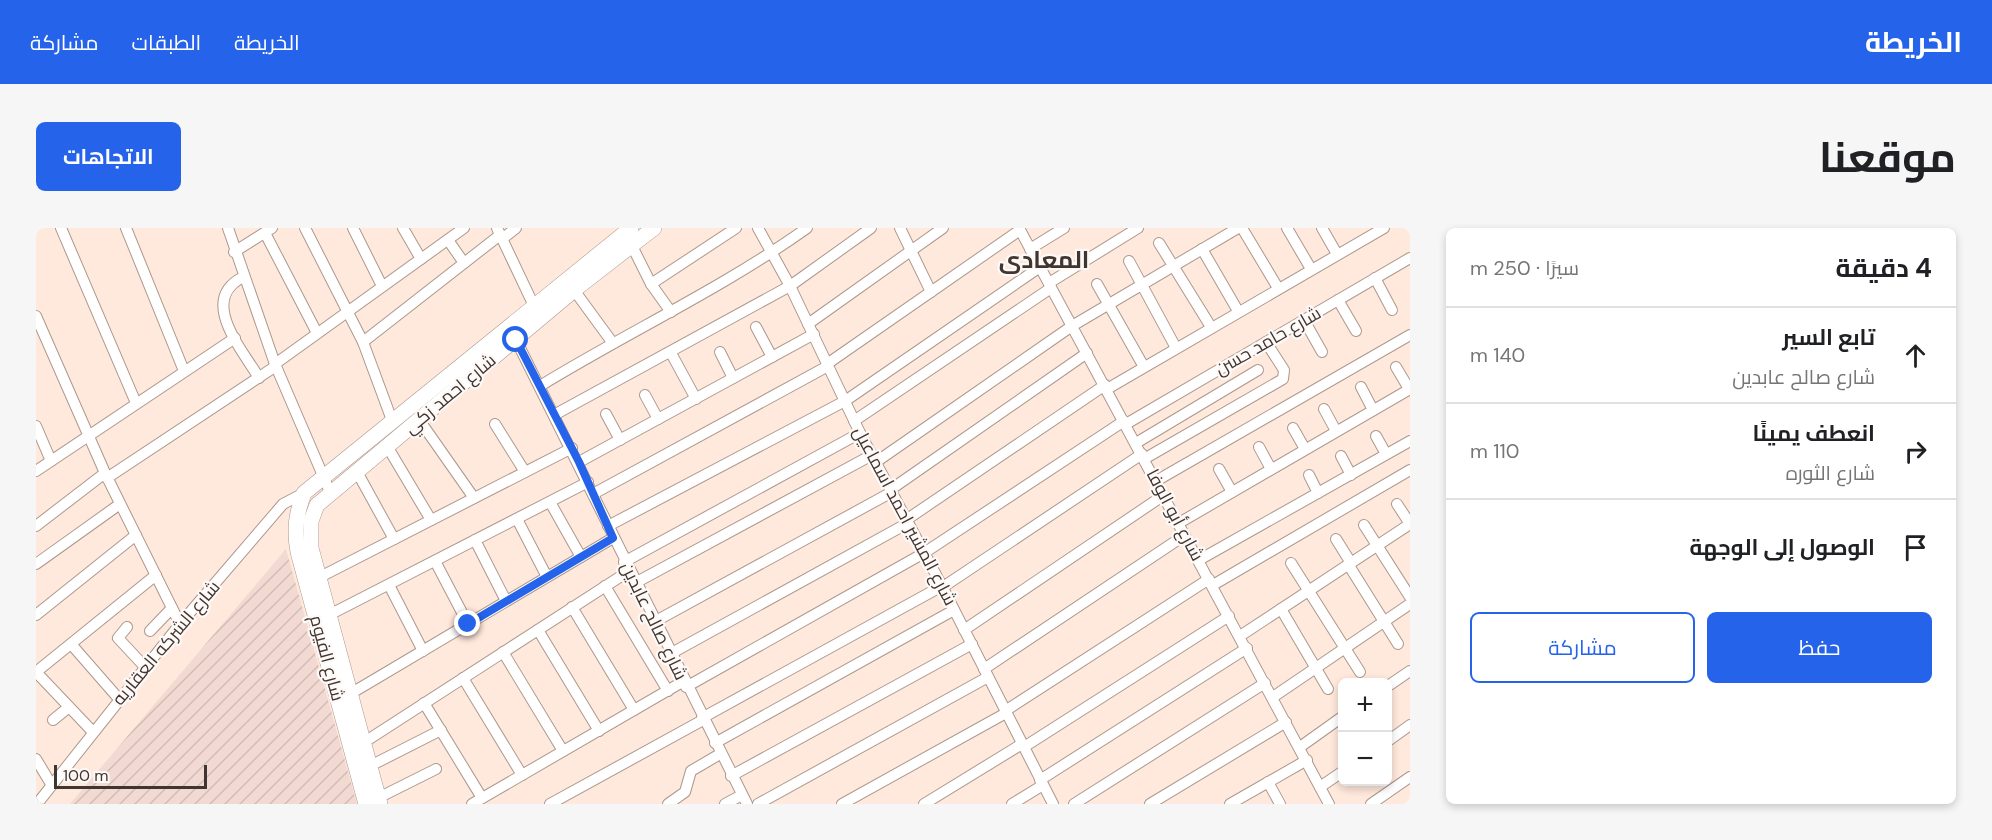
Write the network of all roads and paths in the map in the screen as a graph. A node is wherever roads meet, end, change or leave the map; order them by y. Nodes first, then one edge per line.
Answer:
1 (61, 228) edge
2 (126, 228) edge
3 (228, 228) edge
4 (305, 228) edge
5 (353, 228) edge
6 (403, 228) edge
7 (516, 228) edge
8 (654, 228) edge
9 (736, 228) edge
10 (758, 228) edge
11 (807, 228) edge
12 (871, 228) edge
13 (900, 228) edge
14 (943, 228) edge
15 (1064, 228) edge
16 (1138, 228) edge
17 (1240, 228) edge
18 (1287, 228) edge
19 (1322, 228) edge
20 (1384, 228) edge
21 (1020, 229) edge
22 (268, 230) edge
23 (1370, 231) edge
24 (455, 233) edge
25 (500, 234) edge
26 (629, 236) edge
27 (1159, 243) dead end
28 (1030, 249) junction
29 (1202, 249) junction
30 (911, 251) junction
31 (234, 252) junction
32 (772, 252) junction
33 (1337, 254) junction
34 (1410, 258) edge
35 (421, 259) junction
36 (1129, 261) dead end
37 (464, 263) junction
38 (1173, 266) junction
39 (1040, 267) junction
40 (1311, 269) junction
41 (243, 276) junction
42 (1375, 278) junction
43 (651, 284) junction
44 (1096, 284) dead end
45 (1050, 285) junction
46 (1141, 285) junction
47 (382, 286) junction
48 (790, 286) junction
49 (1278, 288) junction
50 (574, 290) junction
51 (932, 292) junction
52 (1338, 300) junction
53 (1108, 304) junction
54 (534, 306) junction
55 (1392, 310) dead end
56 (347, 312) junction
57 (671, 312) junction
58 (1238, 312) junction
59 (36, 316) edge
60 (1304, 320) junction
61 (808, 324) junction
62 (1072, 326) junction
63 (756, 327) dead end
64 (1211, 327) junction
65 (1356, 331) dead end
66 (317, 333) junction
67 (814, 334) junction
68 (1410, 335) edge
69 (235, 338) junction
70 (516, 340) junction
71 (363, 342) junction
72 (612, 342) junction
73 (1266, 342) junction
74 (1176, 348) junction
75 (720, 352) dead end
76 (1322, 352) dead end
77 (671, 353) junction
78 (1087, 353) junction
79 (772, 357) junction
80 (275, 365) junction
81 (828, 365) junction
82 (1144, 367) junction
83 (1396, 367) dead end
84 (1258, 370) dead end
85 (184, 371) junction
86 (259, 378) junction
87 (734, 378) junction
88 (540, 386) junction
89 (1106, 387) junction
90 (1361, 387) dead end
91 (1409, 389) edge
92 (645, 395) dead end
93 (696, 399) junction
94 (431, 400) junction
95 (845, 401) junction
96 (136, 403) junction
97 (1324, 409) dead end
98 (1373, 410) junction
99 (606, 414) dead end
100 (554, 415) junction
101 (658, 419) junction
102 (420, 421) junction
103 (854, 421) junction
104 (393, 423) junction
105 (1125, 423) junction
106 (495, 424) dead end
107 (36, 426) edge
108 (1293, 428) dead end
109 (1336, 431) junction
110 (860, 433) junction
111 (1376, 435) dead end
112 (88, 436) junction
113 (620, 440) junction
114 (1410, 441) edge
115 (1136, 443) junction
116 (387, 446) junction
117 (1259, 447) dead end
118 (572, 448) junction
119 (1305, 449) junction
120 (1386, 454) junction
121 (1341, 456) dead end
122 (1143, 457) junction
123 (874, 459) junction
124 (51, 461) junction
125 (579, 462) junction
126 (1219, 469) dead end
127 (1271, 469) junction
128 (356, 470) junction
129 (1410, 470) edge
130 (36, 471) edge
131 (525, 472) junction
132 (106, 475) junction
133 (1309, 475) dead end
134 (1351, 475) junction
135 (321, 477) junction
136 (1156, 481) junction
137 (588, 482) junction
138 (891, 491) junction
139 (330, 492) junction
140 (1232, 492) junction
141 (304, 493) junction
142 (1318, 493) junction
143 (593, 494) junction
144 (1164, 495) junction
145 (474, 498) junction
146 (550, 502) junction
147 (120, 504) junction
148 (1397, 504) dead end
149 (297, 510) joint
150 (517, 519) junction
151 (311, 520) joint
152 (432, 520) junction
153 (907, 521) junction
154 (1179, 523) junction
155 (1410, 524) edge
156 (1364, 525) dead end
157 (36, 526) edge
158 (608, 526) junction
159 (136, 535) junction
160 (1185, 535) junction
161 (613, 538) junction
162 (394, 539) junction
163 (1336, 539) dead end
164 (475, 540) junction
165 (1377, 545) junction
166 (924, 553) junction
167 (581, 557) junction
168 (1199, 560) junction
169 (435, 561) junction
170 (1291, 563) dead end
171 (1349, 563) junction
172 (36, 564) edge
173 (626, 566) junction
174 (156, 575) junction
175 (320, 577) junction
176 (547, 577) junction
177 (1211, 582) junction
178 (635, 583) junction
179 (388, 585) junction
180 (605, 586) junction
181 (942, 587) junction
182 (1308, 591) junction
183 (1410, 597) edge
184 (506, 601) junction
185 (1410, 604) edge
186 (572, 607) junction
187 (172, 608) junction
188 (1281, 609) junction
189 (954, 610) junction
190 (36, 615) edge
191 (329, 615) junction
192 (1229, 616) junction
193 (1384, 621) junction
194 (654, 622) junction
195 (180, 624) junction
196 (468, 624) junction
197 (127, 627) dead end
198 (537, 630) junction
199 (964, 630) junction
200 (150, 631) dead end
201 (1240, 636) junction
202 (71, 644) junction
203 (972, 644) junction
204 (1398, 644) dead end
205 (1247, 648) junction
206 (1344, 648) junction
207 (423, 651) junction
208 (504, 652) junction
209 (670, 654) junction
210 (145, 667) junction
211 (1316, 668) junction
212 (1410, 671) edge
213 (36, 672) edge
214 (1360, 672) dead end
215 (986, 673) junction
216 (463, 678) junction
217 (1265, 683) junction
218 (1392, 683) edge
219 (685, 684) junction
220 (1328, 689) dead end
221 (668, 691) junction
222 (350, 694) junction
223 (1273, 697) junction
224 (119, 699) junction
225 (424, 703) junction
226 (69, 706) junction
227 (634, 710) junction
228 (1006, 712) junction
229 (702, 719) junction
230 (53, 720) dead end
231 (1338, 720) edge
232 (1286, 722) junction
233 (1410, 725) edge
234 (441, 730) junction
235 (599, 731) junction
236 (93, 732) junction
237 (1392, 738) edge
238 (363, 743) junction
239 (715, 743) junction
240 (1023, 745) junction
241 (1300, 747) junction
242 (563, 751) junction
243 (720, 754) junction
244 (36, 759) edge
245 (1307, 760) junction
246 (369, 766) junction
247 (436, 769) dead end
248 (522, 775) junction
249 (1338, 775) edge
250 (731, 776) junction
251 (1410, 777) edge
252 (1042, 782) junction
253 (1268, 782) junction
254 (51, 784) junction
255 (1320, 788) junction
256 (684, 800) edge
257 (744, 800) edge
258 (477, 801) edge
259 (375, 802) edge
260 (37, 804) edge
261 (550, 804) edge
262 (668, 804) edge
263 (725, 804) edge
264 (758, 804) edge
265 (842, 804) edge
266 (924, 804) edge
267 (1012, 804) edge
268 (1053, 804) edge
269 (1074, 804) edge
270 (1150, 804) edge
271 (1230, 804) edge
272 (1280, 804) edge
273 (1329, 804) edge
274 (1371, 804) edge

1 - 96 street
2 - 85 street
3 - 31 street
4 - 56 street
5 - 47 street
6 - 35 street
7 - 25 street
8 - 26 street, شارع احمد زكي
9 - 43 street
10 - 32 street, شارع المشير احمد اسماعيل
11 - 32 street
12 - 48 street
13 - 30 street
14 - 30 street
15 - 28 street
16 - 45 street
17 - 29 street
17 - 49 street
18 - 40 street
19 - 33 street
20 - 23 street
21 - 28 street, شارع أبو الوفا
21 - 51 street
22 - 31 street
22 - 66 street
23 - 33 street
24 - 35 street
24 - 37 street
25 - 37 street
25 - 54 street
26 - 43 street
26 - 50 street, شارع احمد زكي
26 - 54 street, شارع احمد زكي
27 - 38 street
28 - 39 street, شارع أبو الوفا
29 - 38 street
29 - 58 street
30 - 51 street
30 - 61 street
31 - 41 street
32 - 48 street, شارع المشير احمد اسماعيل
32 - 57 street
33 - 40 street
34 - 42 street, شارع حامد حسن
35 - 47 street
36 - 46 street
37 - 71 street
38 - 46 street
38 - 64 street
39 - 45 street, شارع أبو الوفا
39 - 95 street
40 - 49 street
41 - 69 street
41 - 80 street
42 - 52 street, شارع حامد حسن
42 - 55 street
43 - 57 street
44 - 53 street
45 - 62 street, شارع أبو الوفا
45 - 103 street
46 - 53 street
46 - 74 street
47 - 56 street
48 - 61 street, شارع المشير احمد اسماعيل
48 - 77 street
49 - 58 street
50 - 70 street, شارع احمد زكي
50 - 72 street
51 - 81 street
52 - 60 street, شارع حامد حسن
52 - 65 street
53 - 62 street
53 - 82 street
54 - 94 street, شارع احمد زكي
56 - 66 street
56 - 71 street
57 - 72 street
58 - 64 street
59 - 112 street
60 - 73 street, شارع حامد حسن
60 - 76 street
61 - 67 street, شارع المشير احمد اسماعيل
62 - 78 street, شارع أبو الوفا
62 - 123 street
63 - 79 street
64 - 74 street
66 - 80 street
67 - 79 street
67 - 81 street, شارع المشير احمد اسماعيل
68 - 136 street
69 - 85 street
69 - 86 street
70 - 88 street, شارع صالح عابدين
70 - 94 street, شارع احمد زكي
71 - 104 street
72 - 88 street
73 - 105 street, شارع حامد حسن
73 - 122 street
74 - 82 street
75 - 87 street
77 - 93 street
77 - 100 street
78 - 89 street, شارع أبو الوفا
78 - 138 street
79 - 87 street
80 - 86 street
80 - 135 street
81 - 95 street, شارع المشير احمد اسماعيل
81 - 143 street
82 - 89 street
83 - 91 street
84 - 115 street
85 - 96 street
86 - 132 street
87 - 93 street
88 - 100 street, شارع صالح عابدين
89 - 105 street, شارع أبو الوفا
89 - 153 street
90 - 98 street
91 - 98 street
92 - 101 street
93 - 101 street
94 - 102 street, شارع احمد زكي
94 - 104 street, شارع احمد زكي
95 - 103 street, شارع المشير احمد اسماعيل
95 - 158 street
96 - 112 street
97 - 109 street
98 - 109 street
99 - 113 street
100 - 118 street, شارع صالح عابدين
101 - 113 street
102 - 116 street, شارع احمد زكي
102 - 145 street
103 - 110 street, شارع المشير احمد اسماعيل
104 - 135 street, شارع احمد زكي
105 - 115 street, شارع أبو الوفا
105 - 166 street, شارع حامد حسن
106 - 131 street
107 - 124 street
108 - 119 street
109 - 119 street
110 - 123 street, شارع المشير احمد اسماعيل
110 - 173 street
111 - 120 street
112 - 124 street
112 - 132 street
113 - 125 street
114 - 120 street
115 - 122 street, شارع أبو الوفا
116 - 128 street, شارع احمد زكي
116 - 152 street
117 - 127 street
118 - 125 street, شارع صالح عابدين
118 - 131 street
119 - 127 street
120 - 134 street
121 - 134 street
122 - 136 street, شارع أبو الوفا
122 - 181 street
123 - 138 street, شارع المشير احمد اسماعيل
123 - 178 street
124 - 130 street
125 - 137 street, شارع صالح عابدين
126 - 140 street
127 - 140 street
128 - 139 street, شارع احمد زكي
128 - 162 street
129 - 177 street
131 - 145 street
132 - 147 street
132 - 157 street
133 - 142 street
134 - 142 street
135 - 139 street
135 - 141 street, شارع احمد زكي
136 - 144 street, شارع أبو الوفا
137 - 143 street, شارع صالح عابدين
137 - 146 street
138 - 153 street, شارع المشير احمد اسماعيل
138 - 194 street
139 - 151 street, شارع احمد زكي
140 - 154 street
141 - 149 street, شارع احمد زكي
141 - 195 street, شارع الشركه العقاريه
142 - 168 street
143 - 158 street, شارع صالح عابدين
144 - 154 street, شارع أبو الوفا
144 - 199 street
145 - 152 street
146 - 150 street
146 - 167 street
147 - 159 street
147 - 172 street
148 - 155 street
149 - 259 street, شارع الفيوم
150 - 164 street
150 - 176 street
151 - 175 street, شارع الفيوم
152 - 162 street
153 - 166 street, شارع المشير احمد اسماعيل
153 - 209 street
154 - 160 street, شارع أبو الوفا
155 - 165 street
156 - 165 street
158 - 161 street, شارع صالح عابدين
159 - 174 street
159 - 190 street
160 - 168 street, شارع أبو الوفا
160 - 215 street
161 - 167 street
161 - 173 street, شارع صالح عابدين
162 - 175 street
163 - 171 street
164 - 169 street
164 - 184 street
165 - 171 street
165 - 183 street
166 - 181 street, شارع المشير احمد اسماعيل
166 - 219 street, شارع حامد حسن
167 - 176 street
168 - 177 street, شارع أبو الوفا
169 - 179 street
169 - 196 street
170 - 182 street
171 - 182 street
171 - 193 street
173 - 178 street, شارع صالح عابدين
173 - 180 street
174 - 187 street
174 - 202 street
175 - 191 street, شارع الفيوم
176 - 184 street
177 - 192 street, شارع أبو الوفا
177 - 228 street
178 - 194 street, شارع صالح عابدين
179 - 191 street
179 - 207 street
180 - 186 street
180 - 221 street
181 - 189 street, شارع المشير احمد اسماعيل
181 - 229 street
182 - 188 street
182 - 206 street
184 - 196 street
185 - 193 street
186 - 198 street
186 - 227 street
187 - 195 street
187 - 200 street
188 - 201 street
188 - 211 street
189 - 199 street, شارع المشير احمد اسماعيل
189 - 239 street
191 - 222 street, شارع الفيوم
192 - 201 street, شارع أبو الوفا
192 - 240 street
193 - 204 street
193 - 206 street
194 - 209 street, شارع صالح عابدين
195 - 210 street, شارع الشركه العقاريه
196 - 207 street
197 - 210 street
198 - 208 street
198 - 235 street
199 - 203 street, شارع المشير احمد اسماعيل
201 - 205 street, شارع أبو الوفا
202 - 213 street
202 - 224 street
203 - 215 street, شارع المشير احمد اسماعيل
203 - 250 street
205 - 217 street, شارع أبو الوفا
205 - 252 street
206 - 211 street
206 - 214 street
207 - 222 street
208 - 216 street
208 - 242 street
209 - 219 street, شارع صالح عابدين
210 - 224 street, شارع الشركه العقاريه
211 - 220 street
211 - 223 street
212 - 218 street
213 - 226 street
215 - 228 street, شارع المشير احمد اسماعيل
215 - 264 street
216 - 225 street
216 - 248 street
217 - 223 street, شارع أبو الوفا
217 - 269 street
219 - 221 street, شارع حامد حسن
219 - 229 street, شارع صالح عابدين
221 - 227 street, شارع حامد حسن
222 - 238 street, شارع الفيوم
223 - 232 street, شارع أبو الوفا
224 - 236 street, شارع الشركه العقاريه
225 - 234 street
225 - 238 street
226 - 230 street
226 - 236 street
227 - 235 street, شارع حامد حسن
228 - 240 street, شارع المشير احمد اسماعيل
228 - 265 street
229 - 239 street, شارع صالح عابدين
229 - 261 street
231 - 241 street
232 - 241 street, شارع أبو الوفا
232 - 270 street
233 - 237 street
234 - 246 street
234 - 258 street
235 - 242 street, شارع حامد حسن
236 - 254 street, شارع الشركه العقاريه
238 - 246 street, شارع الفيوم
239 - 243 street, شارع صالح عابدين
240 - 252 street, شارع المشير احمد اسماعيل
240 - 266 street
241 - 245 street, شارع أبو الوفا
242 - 248 street, شارع حامد حسن
243 - 250 street, شارع صالح عابدين
243 - 256 street
244 - 254 street
245 - 253 street
245 - 255 street, شارع أبو الوفا
246 - 259 street, شارع الفيوم
247 - 259 street
248 - 258 street, شارع حامد حسن
249 - 255 street
250 - 257 street, شارع صالح عابدين
251 - 274 street
252 - 267 street
252 - 268 street, شارع المشير احمد اسماعيل
253 - 271 street
253 - 272 street
254 - 260 street, شارع الشركه العقاريه
255 - 273 street, شارع أبو الوفا
256 - 262 street
257 - 263 street

